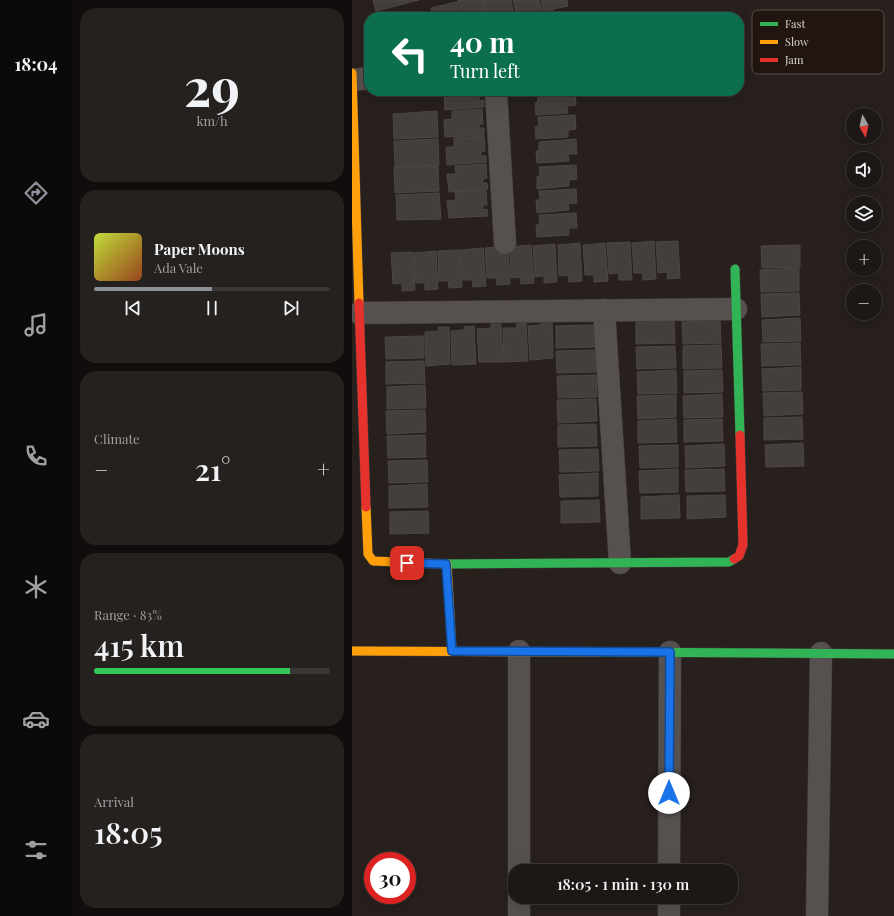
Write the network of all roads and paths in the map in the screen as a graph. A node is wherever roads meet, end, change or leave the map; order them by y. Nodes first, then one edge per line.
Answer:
1 (358, 77) edge
2 (496, 96) edge
3 (354, 197) edge
4 (505, 243) dead end
5 (735, 269) dead end
6 (736, 309) junction
7 (604, 310) junction
8 (359, 313) junction
9 (620, 563) junction
10 (446, 564) junction
11 (352, 651) edge
12 (452, 651) junction
13 (519, 651) junction
14 (670, 652) junction
15 (820, 653) junction
16 (894, 654) edge
17 (519, 864) edge
18 (669, 864) edge
19 (519, 904) edge
20 (669, 904) edge
21 (519, 916) edge
22 (669, 916) edge
23 (817, 916) edge

1 - 3 street
2 - 4 street
3 - 8 street
5 - 6 street
6 - 7 street
6 - 9 street
7 - 8 street
7 - 9 street
8 - 10 street
9 - 10 street
10 - 12 street
11 - 12 street
12 - 13 street
13 - 14 street
13 - 17 street
14 - 15 street
14 - 18 street
15 - 16 street
15 - 23 street
19 - 21 street
20 - 22 street

